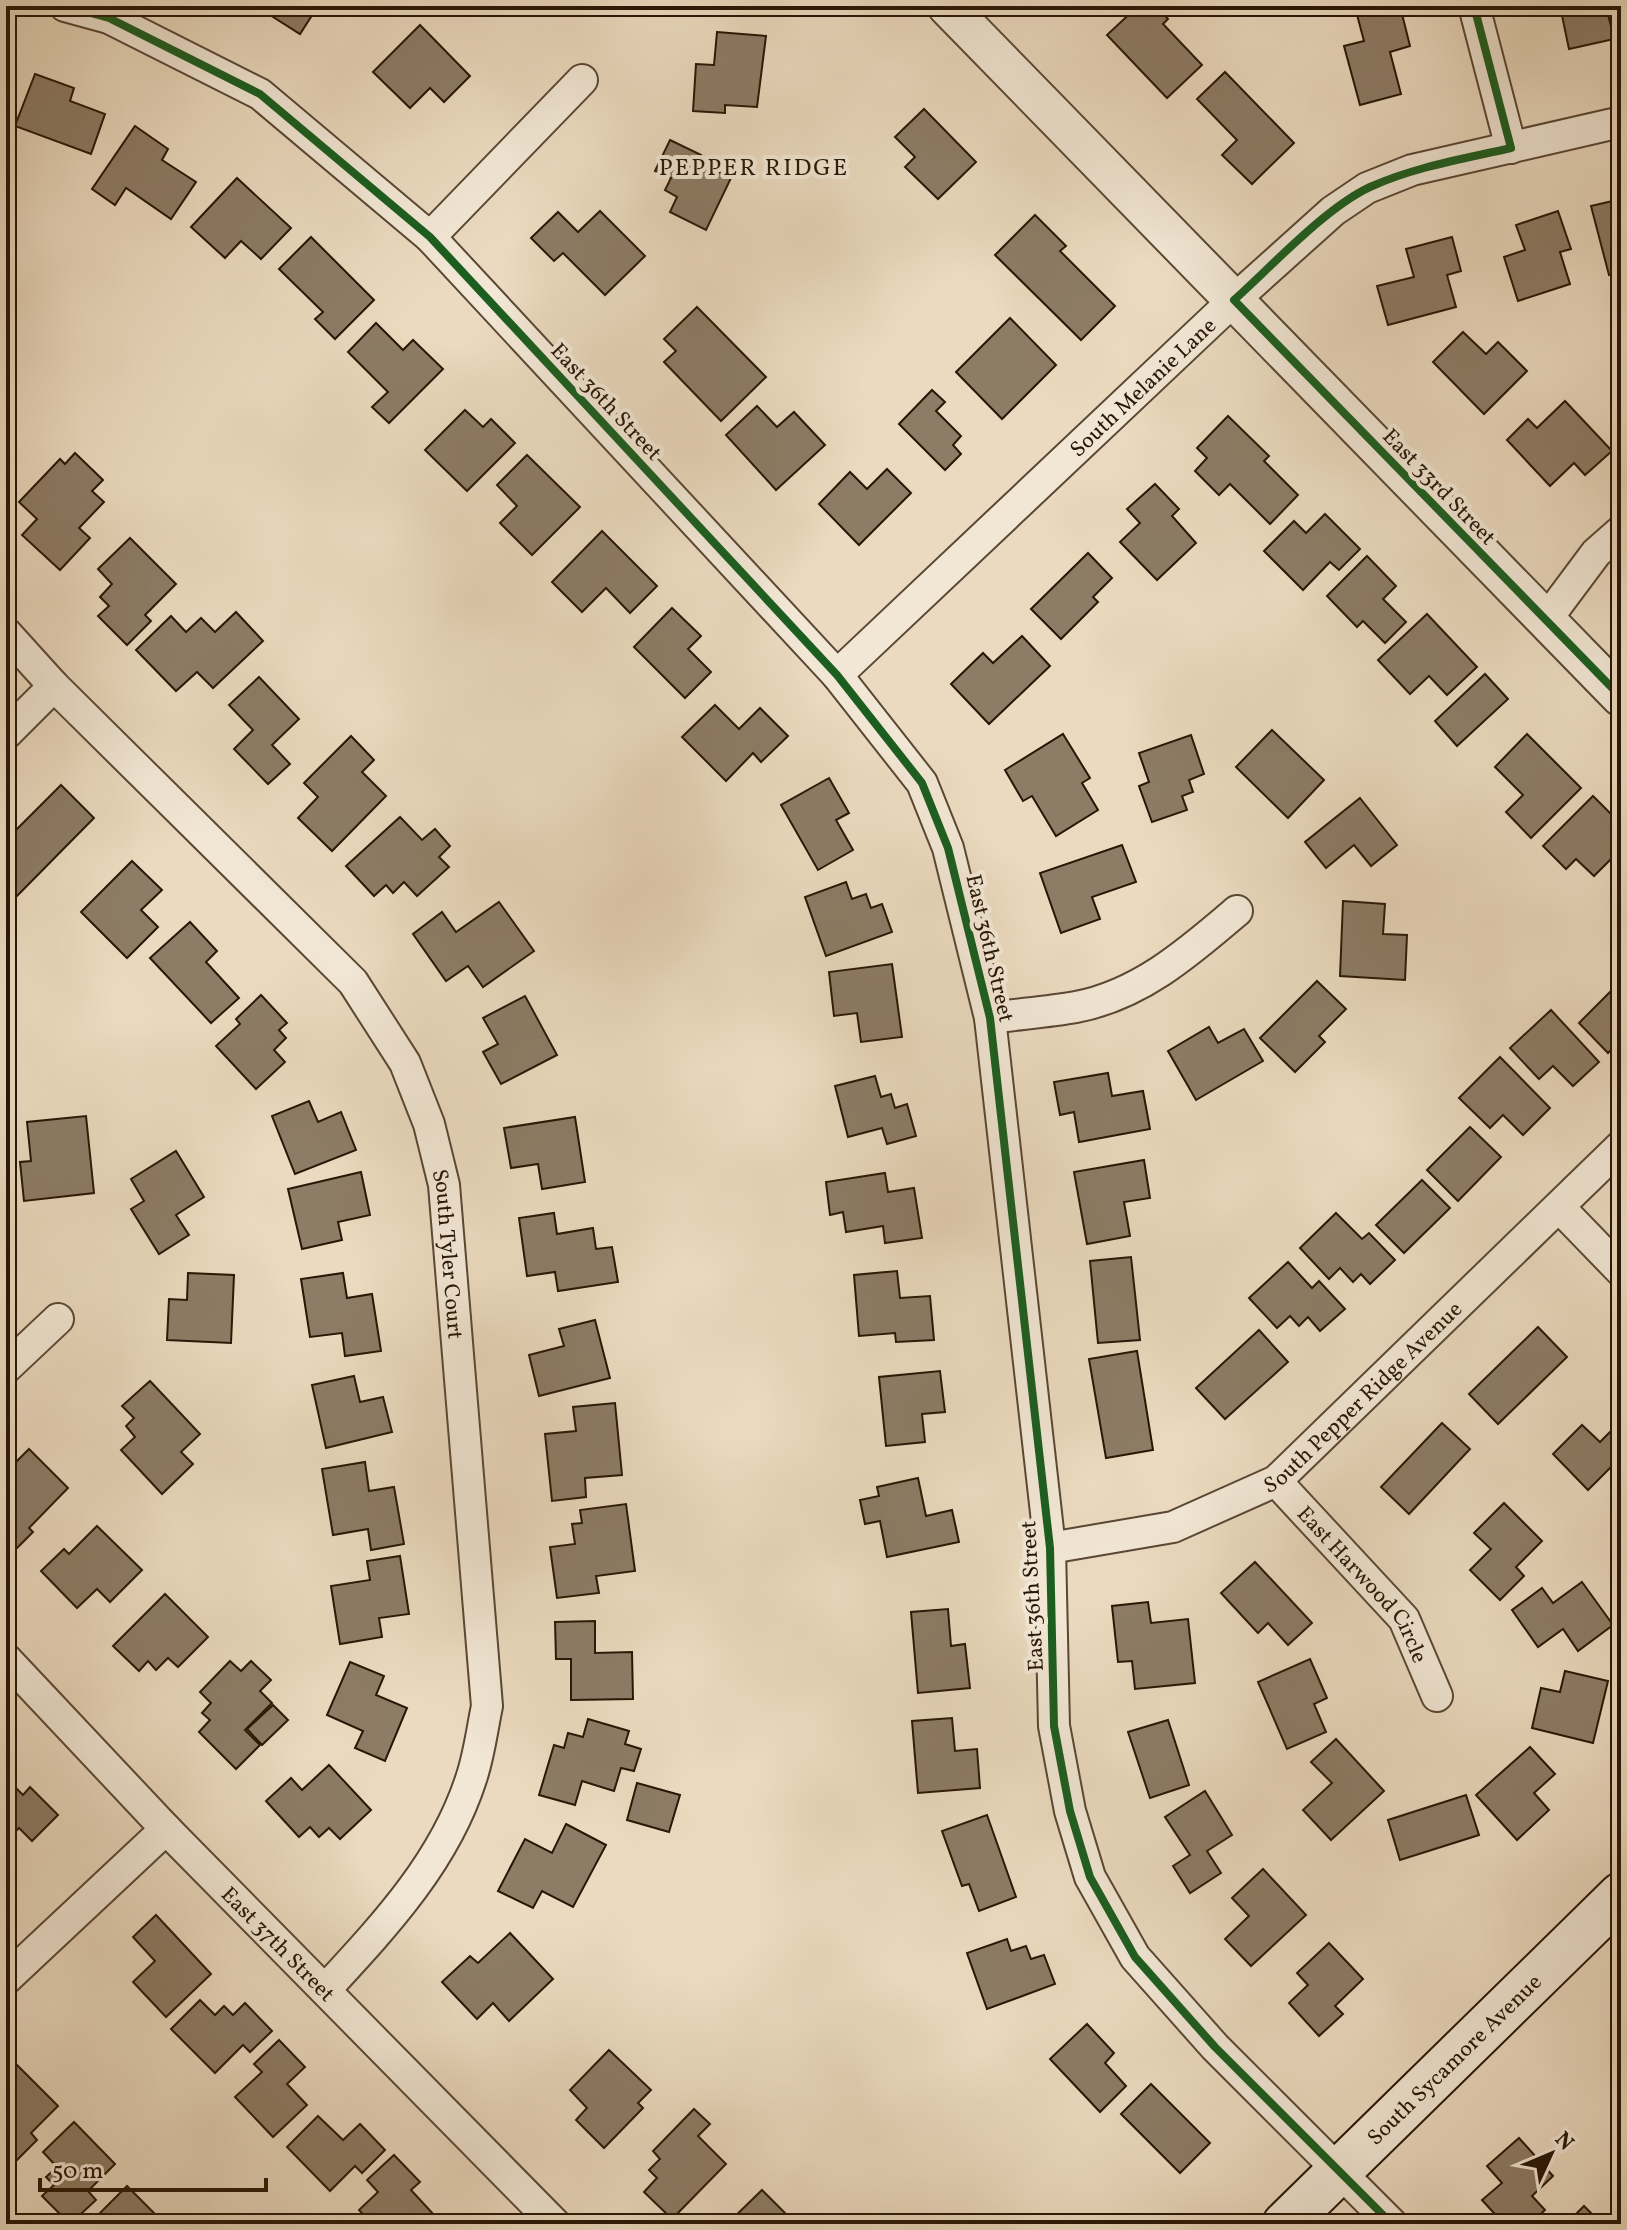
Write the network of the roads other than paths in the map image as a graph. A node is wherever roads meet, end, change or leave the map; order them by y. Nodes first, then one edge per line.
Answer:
1 (65, 6) edge
2 (947, 6) edge
3 (1474, 6) edge
4 (111, 12) edge
5 (582, 80) dead end
6 (1621, 122) edge
7 (1511, 148) junction
8 (430, 237) junction
9 (1234, 300) junction
10 (1621, 531) edge
11 (1546, 620) junction
12 (6, 633) edge
13 (837, 675) junction
14 (54, 686) junction
15 (1621, 697) edge
16 (6, 734) edge
17 (1237, 911) dead end
18 (990, 1018) junction
19 (1621, 1146) edge
20 (1559, 1207) junction
21 (1621, 1271) edge
22 (58, 1319) dead end
23 (6, 1368) edge
24 (1276, 1481) junction
25 (1050, 1548) junction
26 (6, 1659) edge
27 (1437, 1696) dead end
28 (166, 1829) junction
29 (1621, 1895) edge
30 (6, 1979) edge
31 (325, 1990) junction
32 (1340, 2171) junction
33 (555, 2224) edge
34 (1285, 2224) edge
35 (1392, 2224) edge

1 - 4 street, East 36th Street
2 - 9 street, East 33rd Street
3 - 7 street
4 - 8 street, East 36th Street
5 - 8 street
6 - 7 street, South Melanie Lane
7 - 9 street, South Melanie Lane
8 - 13 street, East 36th Street
9 - 11 street, East 33rd Street
9 - 13 street, South Melanie Lane
10 - 11 street
11 - 15 street, East 33rd Street
12 - 14 street, South Tyler Court
13 - 18 street, East 36th Street
14 - 16 street
14 - 31 street, South Tyler Court
17 - 18 street
18 - 25 street, East 36th Street
19 - 20 street, South Pepper Ridge Avenue
20 - 21 street
20 - 24 street, South Pepper Ridge Avenue
22 - 23 street
24 - 25 street, South Pepper Ridge Avenue
24 - 27 street, East Harwood Circle
25 - 32 street, East 36th Street
26 - 28 street, East 37th Street
28 - 30 street
28 - 31 street, East 37th Street
29 - 32 main road, South Sycamore Avenue
31 - 33 street, East 37th Street
32 - 34 main road, South Sycamore Avenue
32 - 35 street, East 36th Street

